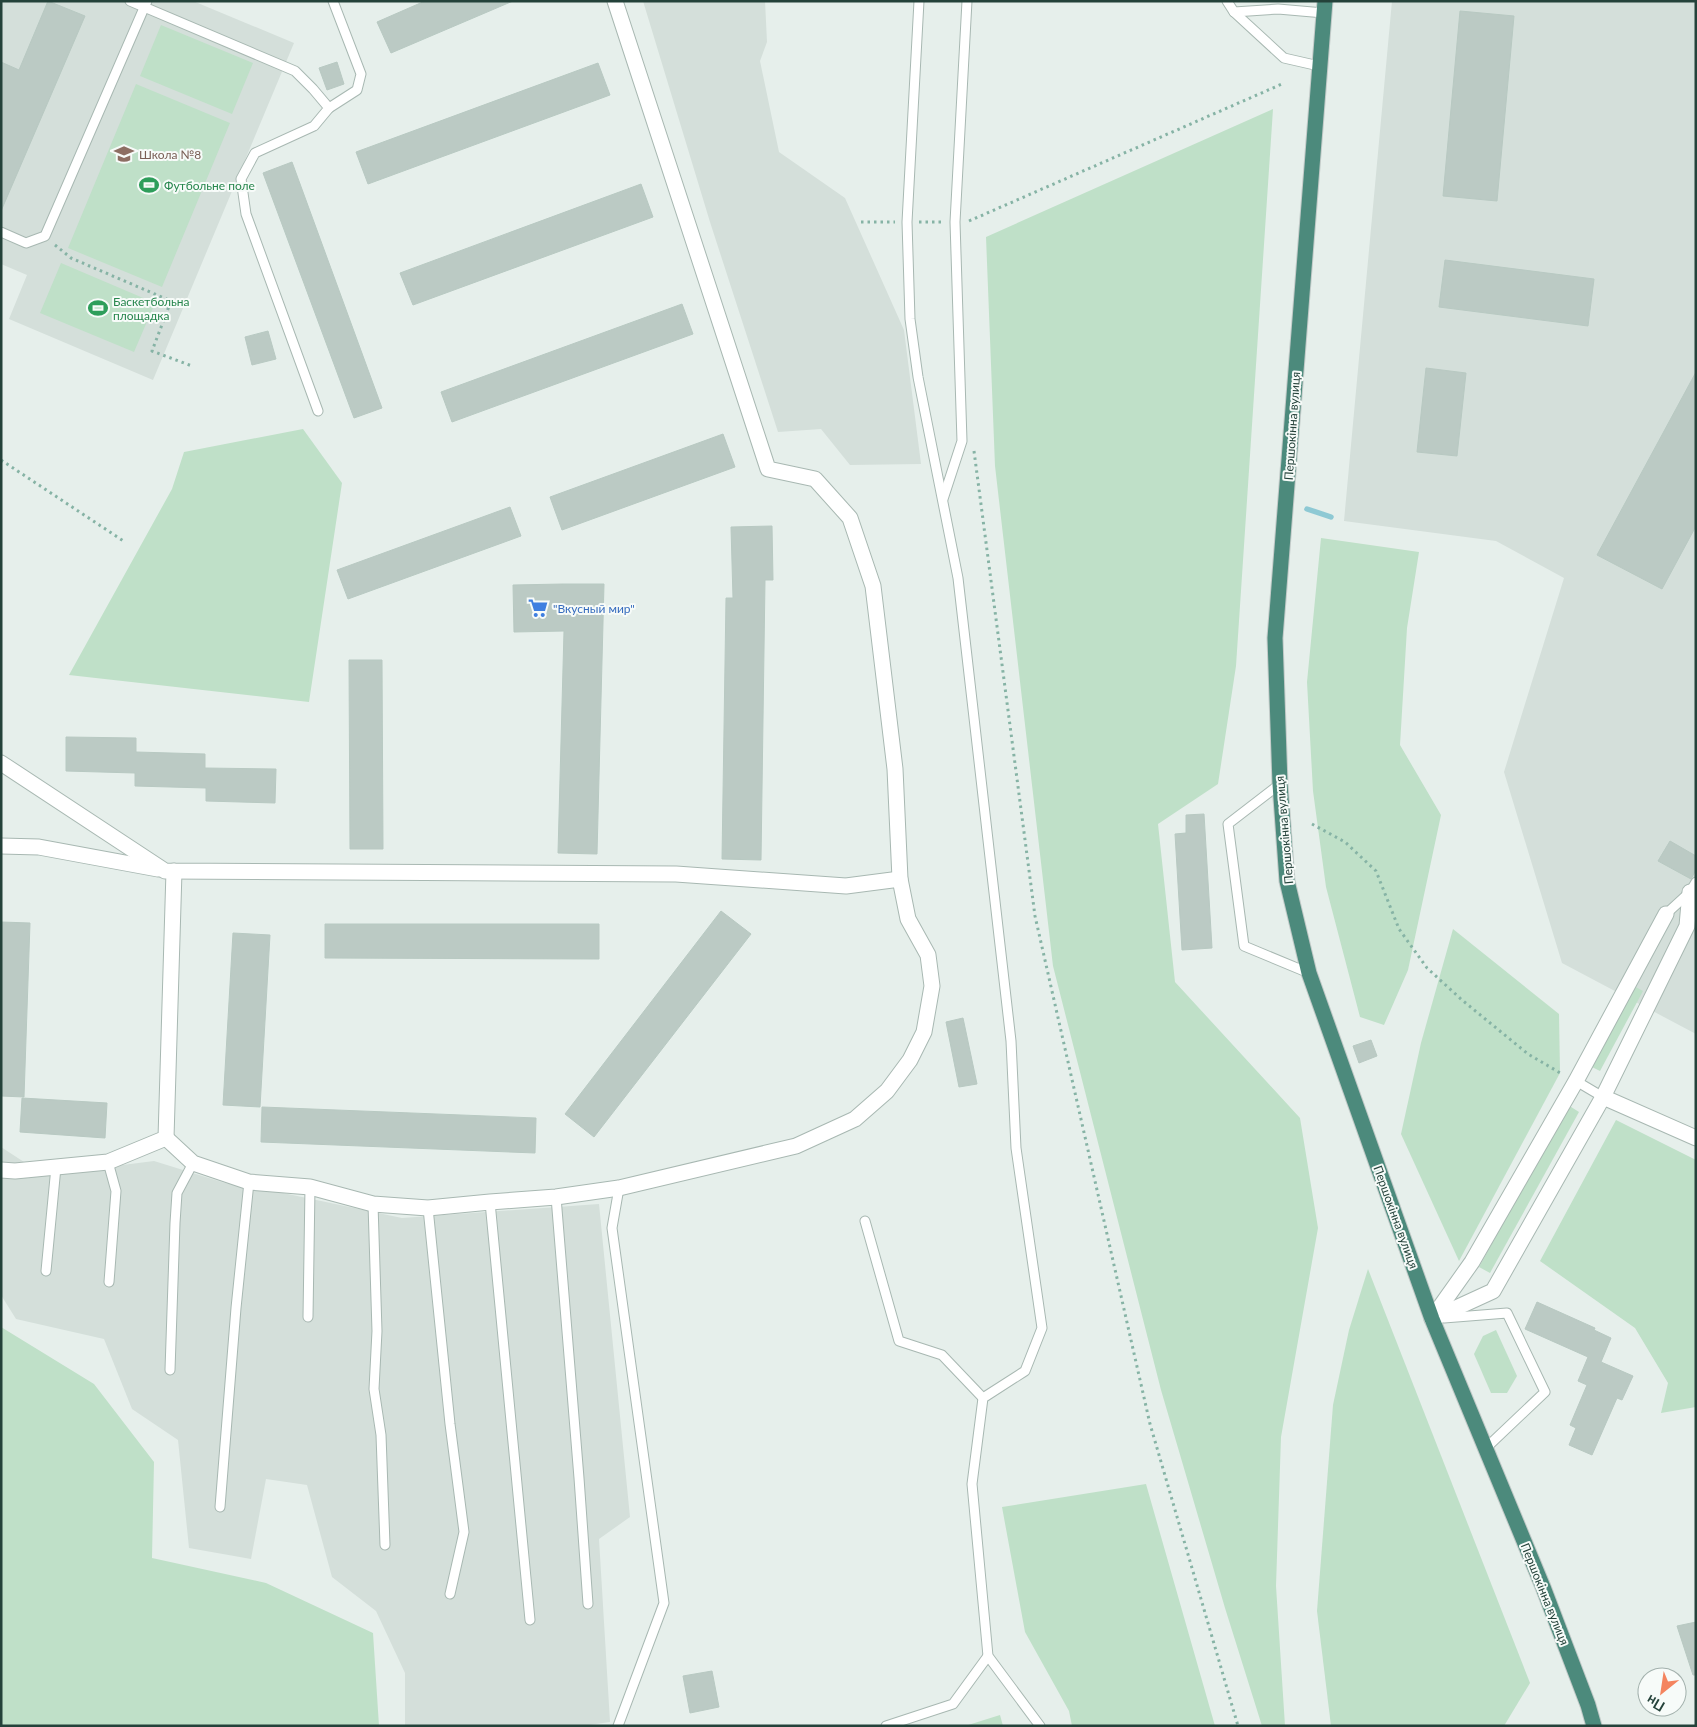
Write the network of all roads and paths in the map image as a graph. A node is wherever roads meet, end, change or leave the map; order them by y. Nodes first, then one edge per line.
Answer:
1 (130, 1) edge
2 (332, 1) edge
3 (615, 1) edge
4 (920, 1) edge
5 (967, 1) edge
6 (1227, 1) edge
7 (146, 5) edge
8 (1324, 7) edge
9 (1234, 12) junction
10 (1319, 66) junction
11 (1282, 84) dead end
12 (329, 108) junction
13 (968, 212) dead end
14 (1, 232) edge
15 (45, 236) junction
16 (192, 366) dead end
17 (318, 411) dead end
18 (972, 442) dead end
19 (1, 460) edge
20 (942, 499) junction
21 (125, 542) dead end
22 (1, 763) edge
23 (1280, 784) junction
24 (1312, 824) dead end
25 (1, 846) edge
26 (169, 871) junction
27 (900, 879) junction
28 (1693, 887) edge
29 (1666, 914) joint
30 (1309, 973) junction
31 (1576, 1081) junction
32 (1603, 1097) junction
33 (166, 1138) junction
34 (1696, 1138) edge
35 (108, 1162) junction
36 (193, 1163) junction
37 (56, 1167) junction
38 (1, 1170) edge
39 (249, 1182) junction
40 (310, 1187) junction
41 (619, 1188) junction
42 (556, 1198) junction
43 (490, 1202) junction
44 (373, 1204) junction
45 (428, 1208) junction
46 (865, 1221) dead end
47 (46, 1271) dead end
48 (109, 1282) dead end
49 (308, 1317) dead end
50 (1432, 1319) junction
51 (170, 1370) dead end
52 (983, 1398) junction
53 (1486, 1448) junction
54 (220, 1507) dead end
55 (384, 1545) dead end
56 (450, 1594) dead end
57 (588, 1604) dead end
58 (530, 1620) dead end
59 (988, 1656) junction
60 (618, 1726) edge
61 (886, 1726) edge
62 (1040, 1726) edge
63 (1238, 1726) edge
64 (1594, 1726) edge

1 - 7 lane
2 - 12 lane
3 - 27 street
4 - 20 lane
5 - 20 lane
6 - 9 lane
7 - 12 lane
7 - 15 lane
8 - 9 lane
8 - 10 highway, Першокінна вулиця
9 - 10 lane
10 - 23 highway, Першокінна вулиця
11 - 13 path
12 - 17 lane
14 - 15 lane
15 - 16 path
18 - 63 path
19 - 21 path
20 - 52 lane
22 - 26 street
23 - 30 highway, Першокінна вулиця
23 - 30 lane
24 - 31 path
25 - 26 street
26 - 27 street
26 - 33 street
27 - 41 street
28 - 29 lane
28 - 32 street
29 - 31 street
30 - 50 highway, Першокінна вулиця
31 - 32 lane
31 - 50 street
32 - 34 street
32 - 50 street
33 - 35 street
33 - 36 street
35 - 37 street
35 - 48 lane
36 - 39 street
36 - 51 lane
37 - 38 street
37 - 47 lane
39 - 40 street
39 - 54 lane
40 - 44 street
40 - 49 lane
41 - 42 street
41 - 60 lane
42 - 43 street
42 - 57 lane
43 - 45 street
43 - 58 lane
44 - 45 street
44 - 55 lane
45 - 56 lane
46 - 52 lane
50 - 53 highway, Першокінна вулиця
50 - 53 lane
52 - 59 lane
53 - 64 highway, Першокінна вулиця
59 - 61 lane
59 - 62 lane

